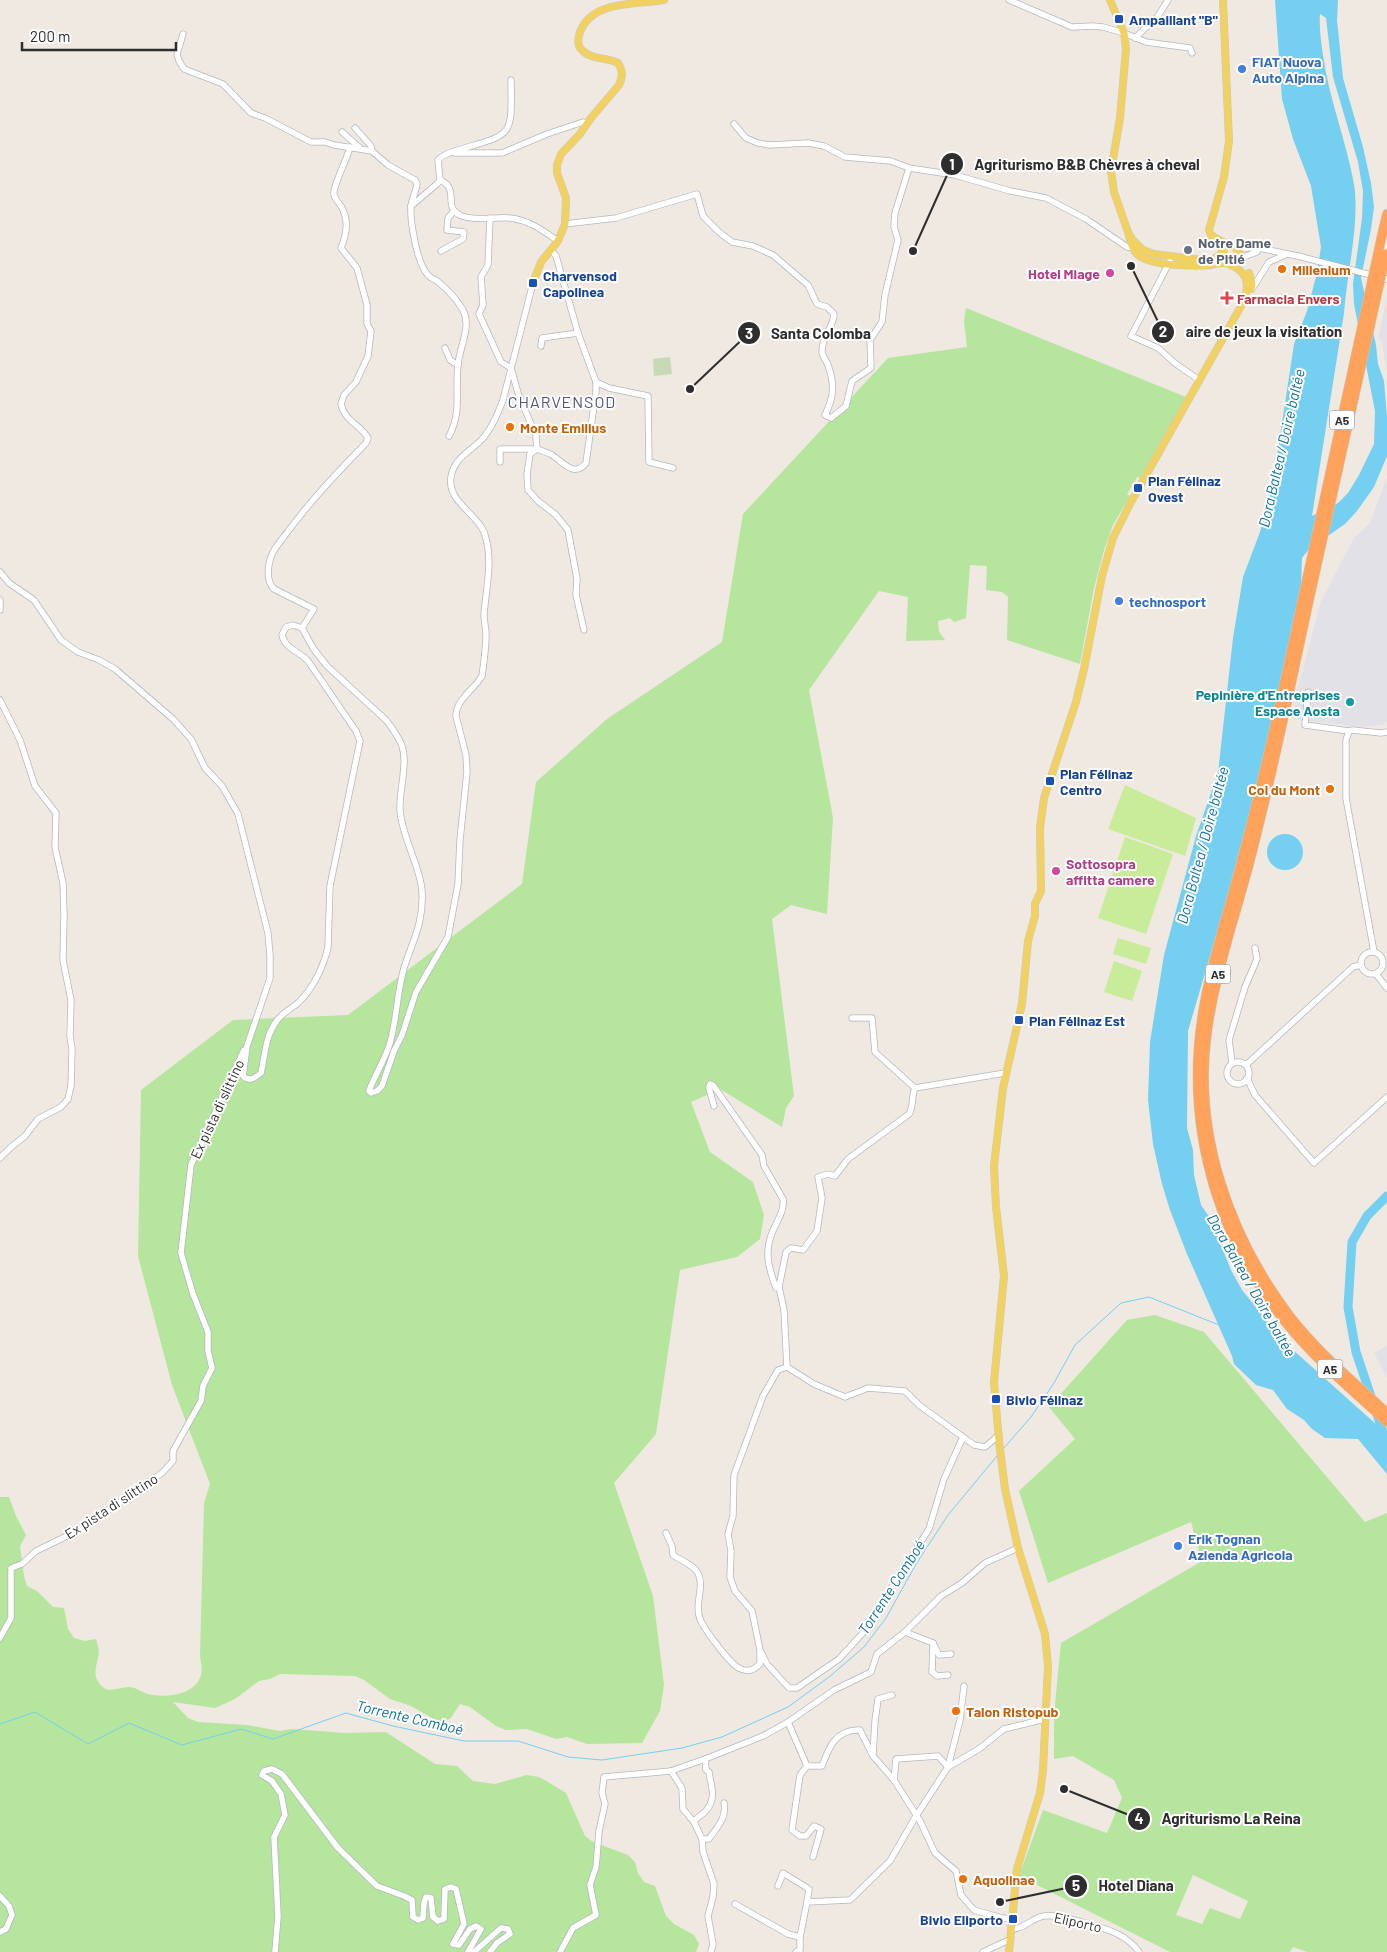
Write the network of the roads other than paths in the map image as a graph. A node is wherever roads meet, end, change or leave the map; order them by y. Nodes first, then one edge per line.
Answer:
1 (664, 0) edge
2 (1009, 0) edge
3 (1110, 0) edge
4 (1168, 0) edge
5 (1223, 0) edge
6 (1124, 33) junction
7 (183, 34) dead end
8 (1135, 38) junction
9 (1192, 53) dead end
10 (511, 80) dead end
11 (587, 123) junction
12 (734, 124) dead end
13 (355, 128) dead end
14 (342, 132) dead end
15 (350, 146) junction
16 (370, 151) junction
17 (454, 151) junction
18 (909, 168) junction
19 (440, 180) junction
20 (411, 206) junction
21 (454, 211) junction
22 (1387, 214) edge
23 (490, 218) junction
24 (565, 224) junction
25 (1128, 232) junction
26 (1211, 234) junction
27 (558, 241) junction
28 (1234, 247) junction
29 (1133, 248) junction
30 (551, 250) junction
31 (441, 251) dead end
32 (1386, 251) edge
33 (1223, 252) junction
34 (1284, 255) junction
35 (1172, 257) junction
36 (1241, 259) junction
37 (1310, 260) junction
38 (1168, 264) junction
39 (1227, 264) junction
40 (1387, 279) edge
41 (533, 283) joint
42 (1251, 289) junction
43 (1245, 299) junction
44 (578, 333) junction
45 (541, 346) dead end
46 (445, 348) dead end
47 (458, 365) junction
48 (510, 368) junction
49 (1199, 380) junction
50 (596, 382) junction
51 (450, 436) dead end
52 (537, 449) junction
53 (500, 462) dead end
54 (673, 468) dead end
55 (0, 572) edge
56 (0, 600) edge
57 (0, 610) edge
58 (302, 628) junction
59 (584, 630) dead end
60 (1308, 692) dead end
61 (0, 700) edge
62 (1349, 731) junction
63 (1387, 732) edge
64 (1255, 948) dead end
65 (1374, 952) junction
66 (1361, 965) junction
67 (1376, 974) junction
68 (1387, 988) edge
69 (257, 1015) junction
70 (852, 1018) dead end
71 (1232, 1063) junction
72 (1246, 1065) junction
73 (1006, 1073) junction
74 (1247, 1078) junction
75 (915, 1088) junction
76 (1387, 1097) edge
77 (714, 1106) dead end
78 (0, 1158) edge
79 (779, 1287) junction
80 (787, 1367) junction
81 (1387, 1413) edge
82 (1387, 1422) edge
83 (963, 1437) junction
84 (999, 1438) junction
85 (666, 1533) dead end
86 (1018, 1548) junction
87 (905, 1632) junction
88 (0, 1638) edge
89 (933, 1643) junction
90 (760, 1650) junction
91 (951, 1654) dead end
92 (948, 1675) dead end
93 (964, 1686) dead end
94 (892, 1695) dead end
95 (1045, 1720) junction
96 (788, 1722) junction
97 (873, 1756) junction
98 (705, 1759) junction
99 (807, 1766) junction
100 (948, 1767) junction
101 (671, 1771) junction
102 (894, 1780) junction
103 (724, 1803) dead end
104 (916, 1816) junction
105 (694, 1822) junction
106 (702, 1839) junction
107 (813, 1856) dead end
108 (778, 1886) dead end
109 (0, 1896) edge
110 (807, 1902) junction
111 (736, 1904) dead end
112 (1013, 1919) junction
113 (1012, 1929) junction
114 (0, 1932) edge
115 (800, 1936) junction
116 (1011, 1938) junction
117 (799, 1951) edge
118 (275, 1952) edge
119 (468, 1952) edge
120 (474, 1952) edge
121 (490, 1952) edge
122 (560, 1952) edge
123 (711, 1952) edge
124 (983, 1952) edge
125 (1009, 1952) edge
126 (1139, 1952) edge

1 - 11 main road
2 - 6 street
3 - 6 main road
4 - 8 street
5 - 26 main road
6 - 8 street
6 - 25 main road
7 - 15 street
8 - 9 street
10 - 17 street
11 - 17 street
11 - 24 main road
12 - 18 street
13 - 16 street
14 - 16 street
15 - 16 street
15 - 58 street
16 - 20 street
17 - 19 street
18 - 24 street
18 - 29 street
19 - 20 street
19 - 21 street
20 - 47 street
21 - 23 street
21 - 31 street
22 - 82 highway, A5, bridge
23 - 27 street
23 - 48 street
24 - 27 main road
25 - 29 main road
25 - 35 main road
26 - 28 main road
26 - 33 main road
27 - 30 main road
28 - 33 main road
28 - 36 main road
28 - 37 street
29 - 38 main road
30 - 41 main road
30 - 44 street
32 - 81 highway, A5, bridge
33 - 35 main road
33 - 39 main road
34 - 36 street
34 - 37 street
34 - 42 street
35 - 38 street
36 - 39 main road
36 - 42 main road
37 - 40 street, bridge
38 - 39 main road
38 - 49 street
39 - 43 main road
41 - 48 street
42 - 43 street
43 - 49 main road
44 - 45 street
44 - 50 street
46 - 47 street
47 - 51 street
48 - 52 street
48 - 58 street
49 - 73 main road
50 - 52 street
50 - 54 street
52 - 53 street
52 - 59 street
55 - 69 street
56 - 57 street
58 - 69 street
60 - 62 street
61 - 78 street
62 - 63 street
62 - 65 street
64 - 71 street
65 - 66 street
65 - 67 street
66 - 67 street
66 - 72 street
67 - 68 street
69 - 88 street, Ex pista di slittino
70 - 75 street
71 - 72 street
71 - 74 street
72 - 74 street
73 - 75 street
73 - 84 main road
74 - 76 street
75 - 79 street
77 - 79 street
79 - 80 street
80 - 83 street
80 - 90 street
83 - 84 street
83 - 90 street
84 - 86 main road
85 - 90 street
86 - 87 street
86 - 95 main road
87 - 89 street
87 - 96 street
89 - 91 street
89 - 92 street
93 - 100 street
94 - 97 street
95 - 100 street
95 - 112 main road
96 - 98 street
96 - 99 street
97 - 99 street
97 - 102 street
98 - 101 street
98 - 105 street
99 - 107 street
100 - 102 street
100 - 104 street
101 - 105 street
101 - 122 street
102 - 104 street
103 - 106 street
104 - 110 street
104 - 112 street
105 - 106 street
106 - 123 street
108 - 110 street
109 - 114 street
110 - 115 street
111 - 115 street
112 - 113 main road
113 - 116 main road
113 - 126 street, Eliporto
115 - 117 street
116 - 124 street
116 - 125 main road
118 - 119 street
120 - 121 street

